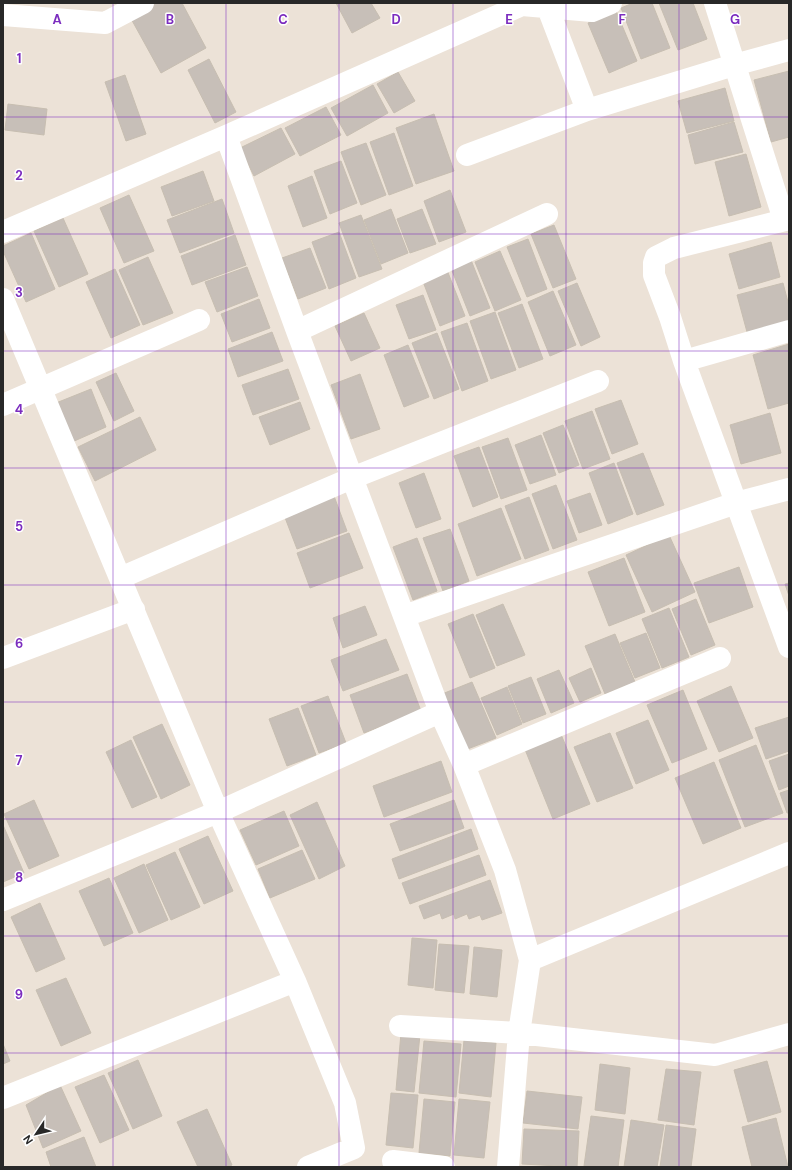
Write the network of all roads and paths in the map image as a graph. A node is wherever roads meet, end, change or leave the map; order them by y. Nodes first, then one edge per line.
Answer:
1 (143, 3) edge
2 (611, 3) edge
3 (715, 3) edge
4 (546, 5) edge
5 (3, 15) edge
6 (789, 50) edge
7 (734, 65) junction
8 (587, 110) junction
9 (226, 136) junction
10 (467, 155) dead end
11 (546, 214) dead end
12 (787, 220) edge
13 (3, 232) edge
14 (3, 299) edge
15 (199, 320) dead end
16 (789, 331) edge
17 (297, 332) junction
18 (684, 361) junction
19 (598, 381) dead end
20 (40, 388) junction
21 (3, 405) edge
22 (352, 478) junction
23 (789, 489) edge
24 (736, 503) junction
25 (120, 578) junction
26 (134, 609) junction
27 (404, 616) junction
28 (789, 647) edge
29 (3, 658) edge
30 (720, 658) dead end
31 (440, 712) junction
32 (464, 765) junction
33 (218, 812) junction
34 (789, 853) edge
35 (3, 900) edge
36 (530, 960) junction
37 (295, 981) junction
38 (400, 1026) dead end
39 (519, 1033) junction
40 (789, 1034) edge
41 (3, 1098) edge
42 (393, 1161) dead end
43 (308, 1167) edge
44 (444, 1167) edge
45 (508, 1167) edge

1 - 5 street
2 - 4 street
3 - 7 street
4 - 8 street
4 - 9 street
6 - 7 street
7 - 8 street
7 - 12 street
8 - 10 street
9 - 13 street
9 - 17 street
11 - 17 street
12 - 18 street
14 - 20 street
15 - 20 street
16 - 18 street
17 - 22 street
18 - 24 street
19 - 22 street
20 - 21 street
20 - 25 street
22 - 25 street
22 - 27 street
23 - 24 street
24 - 27 street
24 - 28 street
25 - 26 street
26 - 29 street
26 - 33 street
27 - 31 street
30 - 32 street
31 - 32 street
31 - 33 street
32 - 36 street
33 - 35 street
33 - 37 street
34 - 36 street
36 - 39 street
37 - 41 street
37 - 43 street
38 - 39 street
39 - 40 street
39 - 45 street
42 - 44 street

